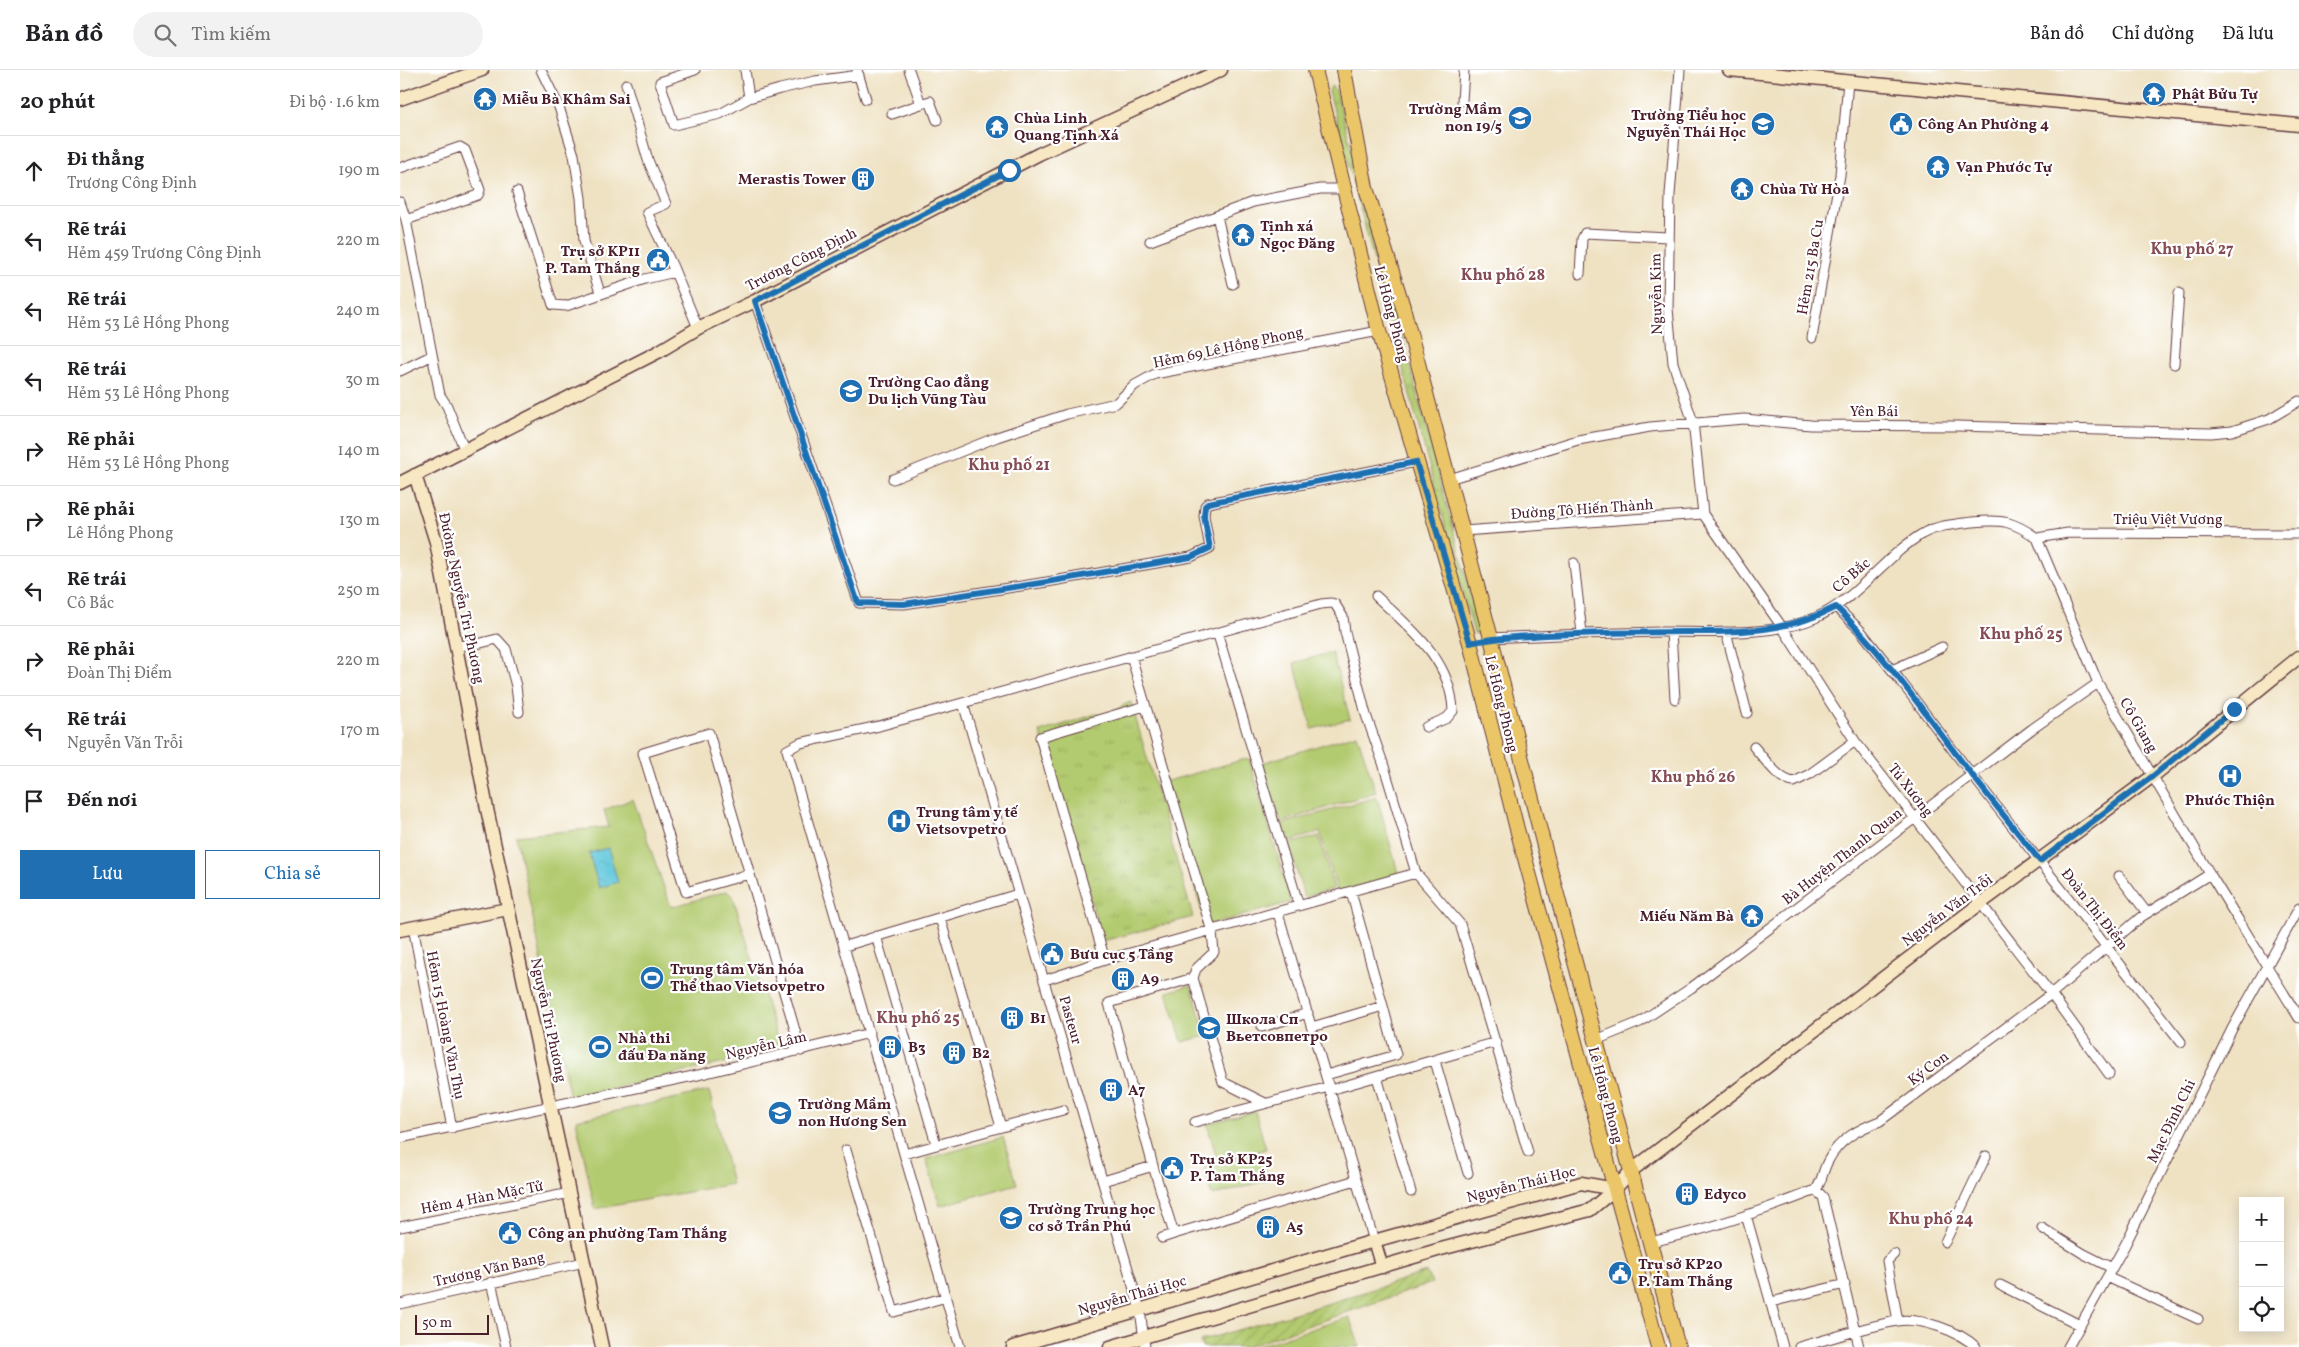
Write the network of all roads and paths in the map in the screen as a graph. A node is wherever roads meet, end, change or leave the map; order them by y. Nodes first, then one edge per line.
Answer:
1 (482, 70) edge
2 (542, 70) edge
3 (695, 70) edge
4 (745, 70) edge
5 (909, 70) edge
6 (1221, 70) edge
7 (1314, 70) edge
8 (1344, 70) edge
9 (1464, 70) edge
10 (1680, 70) edge
11 (1729, 70) edge
12 (858, 73) edge
13 (1848, 81) junction
14 (626, 84) dead end
15 (749, 98) junction
16 (400, 99) edge
17 (866, 99) dead end
18 (1462, 101) dead end
19 (921, 104) junction
20 (892, 114) dead end
21 (937, 120) dead end
22 (2299, 125) edge
23 (400, 168) edge
24 (1342, 189) junction
25 (517, 192) dead end
26 (400, 202) edge
27 (403, 216) edge
28 (1217, 216) junction
29 (1668, 237) junction
30 (1150, 241) dead end
31 (675, 272) junction
32 (1580, 274) dead end
33 (1233, 284) dead end
34 (600, 293) junction
35 (2179, 293) dead end
36 (755, 301) junction
37 (698, 328) junction
38 (1379, 331) junction
39 (1812, 338) dead end
40 (431, 356) junction
41 (2174, 364) dead end
42 (400, 371) edge
43 (2299, 401) edge
44 (1693, 422) junction
45 (465, 451) junction
46 (1416, 462) junction
47 (415, 476) junction
48 (893, 479) dead end
49 (1449, 479) junction
50 (400, 483) edge
51 (1702, 514) junction
52 (1462, 531) junction
53 (2299, 534) edge
54 (2037, 538) junction
55 (1574, 563) dead end
56 (1376, 596) dead end
57 (1836, 607) junction
58 (1782, 628) junction
59 (1671, 632) junction
60 (1726, 632) junction
61 (1218, 634) junction
62 (1582, 634) junction
63 (1491, 638) junction
64 (1470, 643) junction
65 (457, 646) junction
66 (1942, 647) dead end
67 (1131, 656) junction
68 (2299, 657) edge
69 (1892, 670) junction
70 (2098, 683) junction
71 (1675, 699) dead end
72 (466, 700) joint
73 (963, 703) junction
74 (1145, 706) junction
75 (519, 712) dead end
76 (1747, 713) dead end
77 (1426, 727) dead end
78 (1856, 741) junction
79 (1754, 747) dead end
80 (1972, 775) junction
81 (2153, 776) junction
82 (1915, 817) junction
83 (2040, 861) junction
84 (1416, 873) junction
85 (749, 874) junction
86 (2210, 874) junction
87 (2118, 876) dead end
88 (1351, 892) junction
89 (1018, 894) junction
90 (1981, 903) junction
91 (1299, 906) junction
92 (2299, 908) edge
93 (508, 909) junction
94 (1278, 913) junction
95 (2147, 913) junction
96 (940, 918) junction
97 (406, 928) edge
98 (1212, 932) junction
99 (876, 936) junction
100 (845, 946) junction
101 (2106, 948) junction
102 (1105, 960) junction
103 (2268, 966) junction
104 (1192, 978) junction
105 (1045, 980) junction
106 (2051, 994) junction
107 (1383, 1006) junction
108 (1308, 1013) junction
109 (2299, 1018) edge
110 (1262, 1027) dead end
111 (1312, 1028) junction
112 (870, 1033) junction
113 (1596, 1040) junction
114 (1496, 1042) junction
115 (2181, 1042) dead end
116 (801, 1051) junction
117 (1435, 1061) junction
118 (2109, 1074) dead end
119 (1326, 1075) junction
120 (1377, 1077) junction
121 (1330, 1089) junction
122 (1265, 1103) junction
123 (552, 1108) junction
124 (1062, 1110) dead end
125 (1196, 1122) dead end
126 (1002, 1127) junction
127 (452, 1128) junction
128 (400, 1138) edge
129 (936, 1144) junction
130 (846, 1150) dead end
131 (1528, 1152) dead end
132 (904, 1154) junction
133 (1986, 1156) dead end
134 (1153, 1166) junction
135 (1631, 1171) junction
136 (1468, 1173) dead end
137 (1356, 1180) junction
138 (1103, 1181) junction
139 (1615, 1189) junction
140 (1816, 1190) junction
141 (1411, 1192) dead end
142 (570, 1193) junction
143 (1642, 1214) junction
144 (1746, 1215) junction
145 (1623, 1219) junction
146 (400, 1228) edge
147 (2042, 1228) dead end
148 (1174, 1234) junction
149 (1162, 1238) dead end
150 (1374, 1241) junction
151 (1650, 1242) junction
152 (1945, 1242) dead end
153 (1894, 1254) dead end
154 (584, 1262) junction
155 (1382, 1267) junction
156 (2112, 1268) junction
157 (2107, 1277) junction
158 (491, 1282) junction
159 (1845, 1284) junction
160 (2000, 1285) dead end
161 (946, 1297) junction
162 (1771, 1302) junction
163 (400, 1304) edge
164 (1140, 1310) junction
165 (2198, 1319) dead end
166 (1898, 1320) junction
167 (2080, 1325) junction
168 (1856, 1332) junction
169 (1144, 1342) edge
170 (506, 1347) edge
171 (602, 1347) edge
172 (960, 1347) edge
173 (1013, 1347) edge
174 (1110, 1347) edge
175 (1658, 1347) edge
176 (1678, 1347) edge
177 (1783, 1347) edge
178 (1799, 1347) edge
179 (1860, 1347) edge
180 (1976, 1347) edge
181 (2068, 1347) edge

1 - 16 main road
2 - 34 street
3 - 15 street
4 - 15 street
5 - 19 street
6 - 36 main road, Trương Công Định
7 - 24 main road, Lê Hồng Phong
8 - 49 main road, Lê Hồng Phong
9 - 18 street
10 - 29 street, Nguyễn Kim
11 - 13 main road
12 - 15 street
12 - 17 street
13 - 22 main road
13 - 39 street, Hẻm 215 Ba Cu
14 - 31 street
19 - 20 street
19 - 21 street
23 - 27 street
24 - 28 street
24 - 38 main road, Lê Hồng Phong
25 - 34 street
26 - 27 street
27 - 40 street
28 - 30 street
28 - 33 street
29 - 32 street
29 - 44 street, Nguyễn Kim
31 - 34 street
31 - 37 street
35 - 41 street
36 - 37 main road, Trương Công Định
36 - 46 street
37 - 45 main road, Trương Công Định
38 - 46 main road, Lê Hồng Phong
38 - 48 street, Hẻm 69 Lê Hồng Phong
40 - 42 street
40 - 45 street
43 - 44 street, Yên Bái
44 - 49 street, Yên Bái
44 - 51 street, Nguyễn Kim
45 - 47 main road, Trương Công Định
46 - 64 main road, Lê Hồng Phong
47 - 50 main road, Trương Công Định
47 - 65 main road, Đường Nguyễn Tri Phương
49 - 52 main road, Lê Hồng Phong
51 - 52 street, Đường Tô Hiến Thành
51 - 58 street, Tú Xương
52 - 63 main road, Lê Hồng Phong
53 - 54 street, Triệu Việt Vương
54 - 57 street, Cô Bắc
54 - 70 street, Cô Giang
55 - 62 street
56 - 77 street
57 - 58 street, Cô Bắc
57 - 69 street, Đoàn Thị Điểm
58 - 60 street, Cô Bắc
58 - 78 street, Tú Xương
59 - 60 street, Cô Bắc
59 - 62 street, Cô Bắc
59 - 71 street
60 - 76 street
61 - 67 street
61 - 84 street
61 - 91 street
62 - 63 street, Cô Bắc
63 - 64 main road
63 - 113 main road, Lê Hồng Phong
64 - 139 main road, Lê Hồng Phong
65 - 72 main road, Đường Nguyễn Tri Phương
65 - 75 street
66 - 69 street
67 - 73 street
67 - 74 street
68 - 81 main road, Nguyễn Văn Trỗi
69 - 80 street, Đoàn Thị Điểm
70 - 80 street, Bà Huyện Thanh Quan
70 - 81 street, Cô Giang
72 - 93 main road, Nguyễn Tri Phương
73 - 89 street, Pasteur
73 - 100 street
74 - 98 street
74 - 102 street
78 - 79 street
78 - 82 street, Tú Xương
80 - 82 street, Bà Huyện Thanh Quan
80 - 83 street, Đoàn Thị Điểm
81 - 83 main road, Nguyễn Văn Trỗi
81 - 86 street, Cô Giang
82 - 90 street, Tú Xương
82 - 113 street, Bà Huyện Thanh Quan
83 - 90 main road, Nguyễn Văn Trỗi
83 - 101 street, Đoàn Thị Điểm
84 - 88 street
84 - 114 street
85 - 85 street
85 - 116 street
86 - 95 street, Ký Con
86 - 103 street, Cô Giang
87 - 95 street
88 - 91 street
88 - 107 street
89 - 96 street
89 - 105 street, Pasteur
90 - 106 street, Tú Xương
90 - 135 main road, Nguyễn Văn Trỗi
91 - 94 street
92 - 103 street, Mạc Đĩnh Chi
93 - 97 main road
93 - 123 main road, Nguyễn Tri Phương
94 - 98 street
94 - 108 street
95 - 101 street, Ký Con
96 - 99 street
96 - 126 street
97 - 127 street, Hẻm 15 Hoàng Văn Thụ
98 - 102 street
98 - 104 street
99 - 100 street
99 - 129 street
100 - 112 street
101 - 106 street, Ký Con
101 - 115 street, Đoàn Thị Điểm
102 - 105 street
103 - 109 street, Cô Giang
103 - 156 street, Mạc Đĩnh Chi
104 - 122 street
104 - 134 street
105 - 138 street, Pasteur
106 - 118 street, Tú Xương
106 - 140 street, Ký Con
107 - 111 street
107 - 119 street
108 - 110 street
108 - 111 street
111 - 119 street
112 - 116 street, Nguyễn Lâm
112 - 132 street
113 - 135 main road, Lê Hồng Phong
114 - 117 street
114 - 131 street
116 - 123 street, Nguyễn Lâm
117 - 120 street
117 - 136 street
119 - 121 street
120 - 121 street
120 - 141 street
121 - 122 street
121 - 137 street
122 - 125 street
123 - 127 street, Nguyễn Lâm
123 - 142 main road, Nguyễn Tri Phương
124 - 126 street
126 - 129 street
127 - 128 street, Nguyễn Lâm
129 - 132 street
130 - 161 street
132 - 161 street
133 - 152 street
134 - 138 street
134 - 148 street
135 - 139 main road, Nguyễn Văn Trỗi
135 - 143 main road, Lê Hồng Phong
137 - 148 street
137 - 150 street
138 - 164 street, Pasteur
139 - 145 main road, Lê Hồng Phong
139 - 150 main road, Nguyễn Thái Học
139 - 155 main road
140 - 144 street
140 - 159 street
142 - 146 street, Hẻm 4 Hàn Mặc Tử
142 - 154 main road, Nguyễn Tri Phương
143 - 145 main road
143 - 151 main road, Lê Hồng Phong
144 - 151 street
144 - 162 street
145 - 175 main road, Lê Hồng Phong
147 - 156 street
148 - 149 street
150 - 155 main road
150 - 164 main road, Nguyễn Thái Học
151 - 176 main road, Lê Hồng Phong
153 - 166 street
154 - 158 street, Trương Văn Bang
154 - 171 main road, Nguyễn Tri Phương
155 - 169 main road
156 - 157 street, Mạc Đĩnh Chi
157 - 165 street
157 - 167 street, Mạc Đĩnh Chi
158 - 163 street, Trương Văn Bang
158 - 170 street
159 - 162 street
159 - 168 street
160 - 167 street
161 - 172 street
162 - 177 street
164 - 169 street, Pasteur
164 - 173 main road, Nguyễn Thái Học
166 - 168 street
166 - 180 street
167 - 181 street, Mạc Đĩnh Chi
168 - 178 street
168 - 179 street
169 - 174 main road

